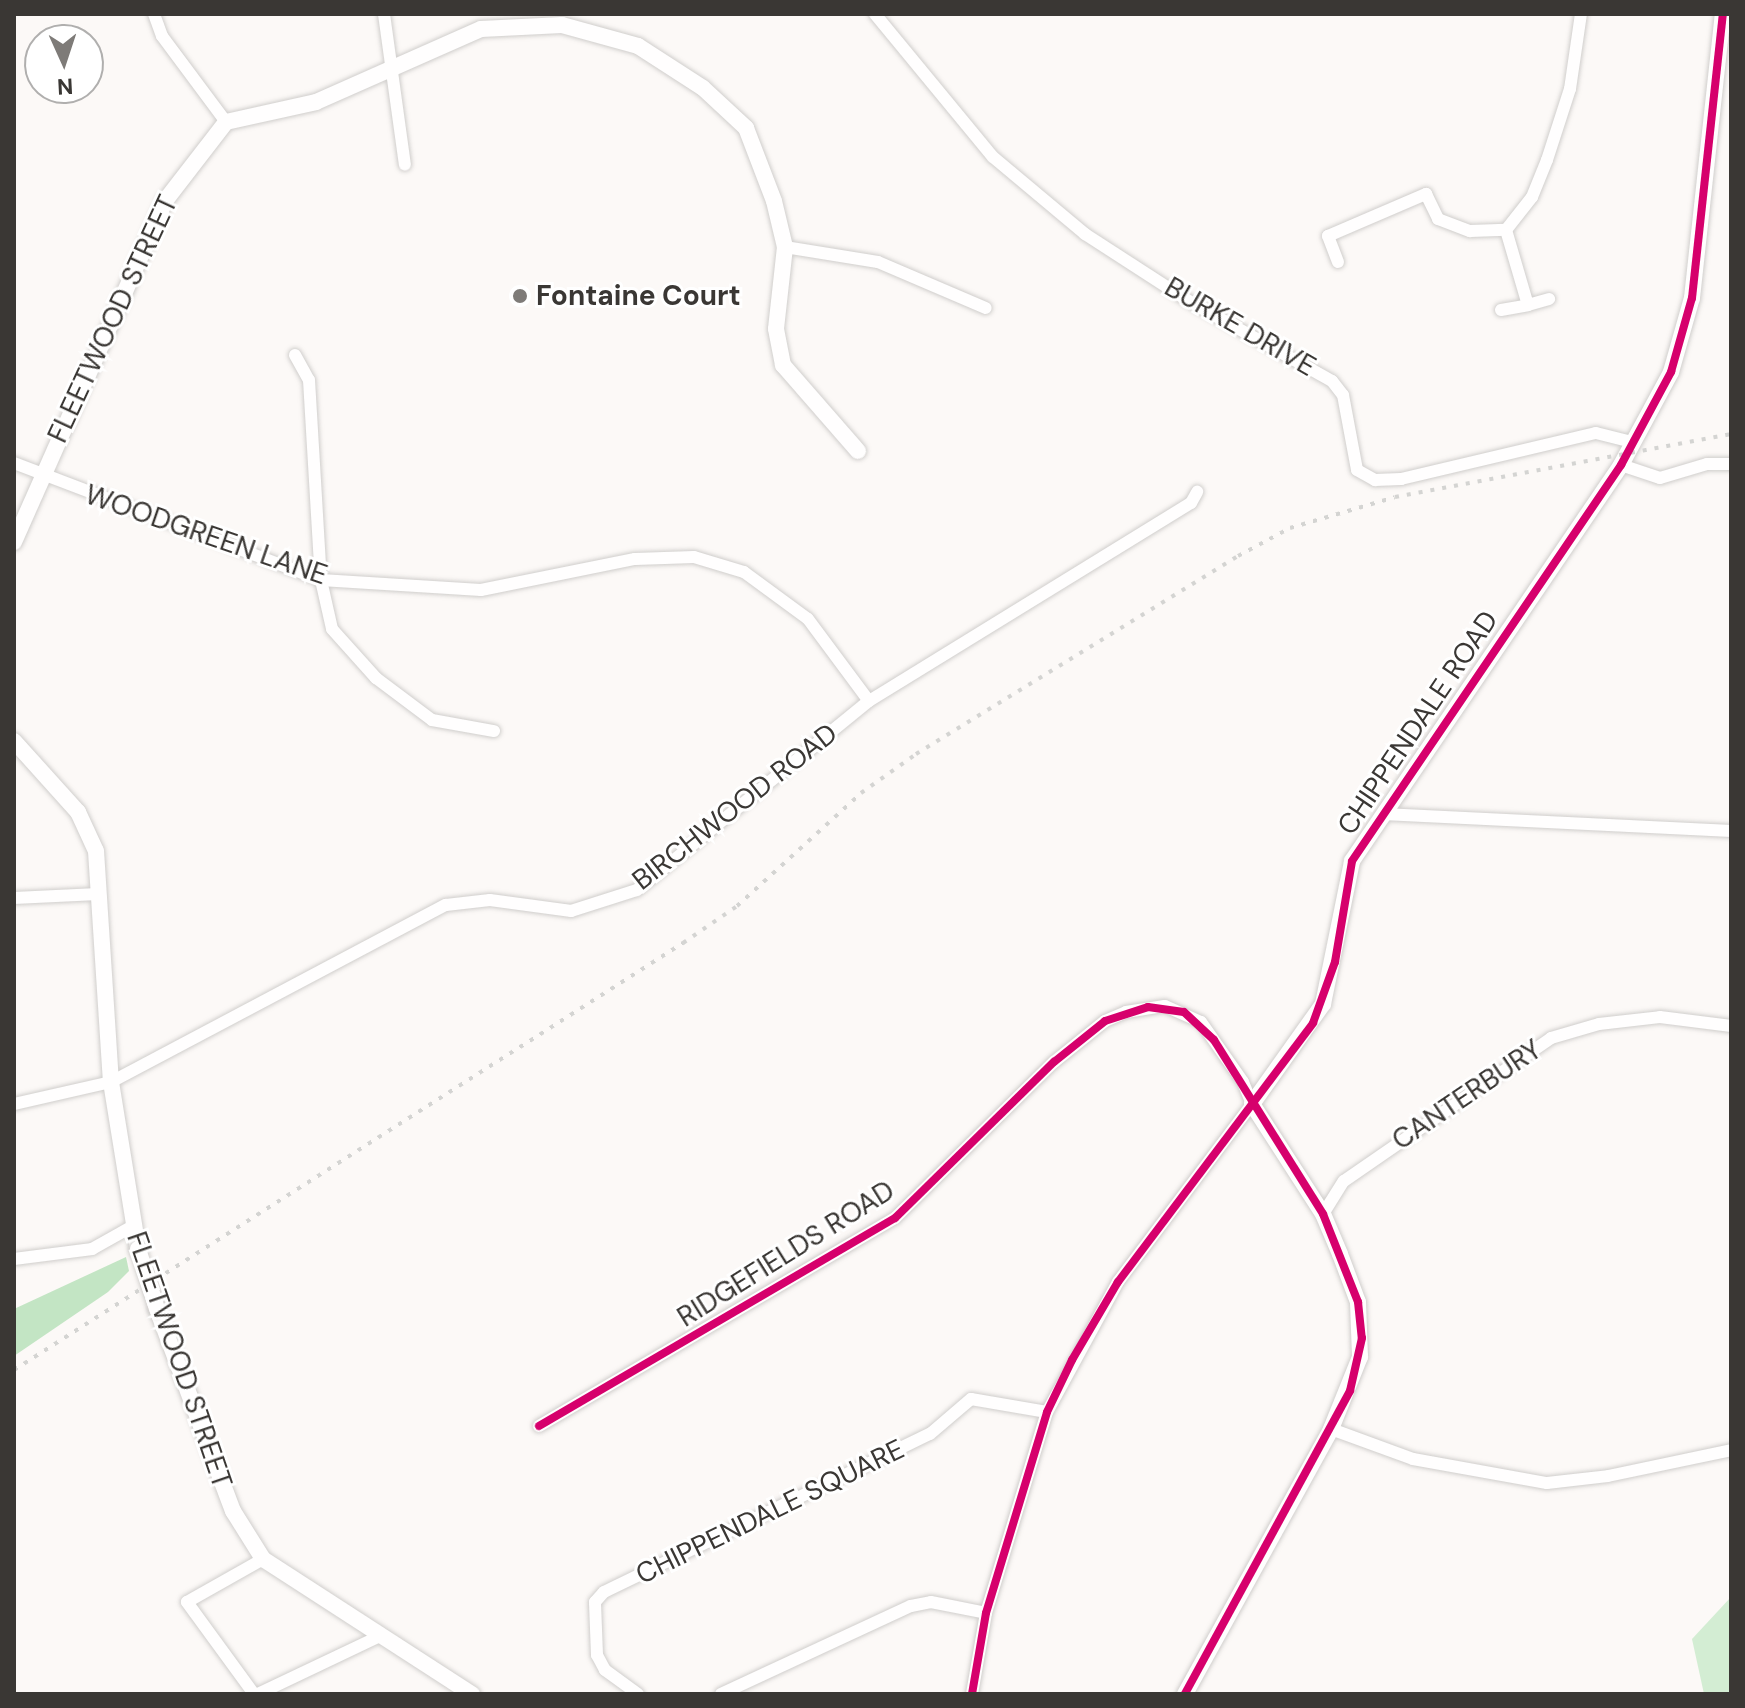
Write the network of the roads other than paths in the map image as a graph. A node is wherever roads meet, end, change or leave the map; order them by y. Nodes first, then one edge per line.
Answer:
1 (154, 14) edge
2 (384, 14) edge
3 (875, 14) edge
4 (1581, 14) edge
5 (1723, 14) edge
6 (387, 66) junction
7 (226, 122) junction
8 (405, 165) dead end
9 (1506, 230) junction
10 (785, 247) junction
11 (1338, 262) dead end
12 (1549, 299) dead end
13 (1528, 305) junction
14 (986, 308) dead end
15 (1501, 310) dead end
16 (295, 355) dead end
17 (1632, 442) junction
18 (858, 451) dead end
19 (14, 463) edge
20 (1731, 464) edge
21 (1621, 465) junction
22 (39, 476) junction
23 (1197, 492) dead end
24 (14, 542) edge
25 (321, 580) junction
26 (869, 701) junction
27 (494, 731) dead end
28 (14, 741) edge
29 (1384, 814) junction
30 (1731, 831) edge
31 (98, 894) junction
32 (14, 898) edge
33 (1731, 1026) edge
34 (111, 1082) junction
35 (14, 1104) edge
36 (1252, 1104) junction
37 (1323, 1214) junction
38 (131, 1227) junction
39 (14, 1259) edge
40 (1047, 1412) junction
41 (539, 1426) dead end
42 (1331, 1429) junction
43 (1731, 1450) edge
44 (263, 1559) junction
45 (986, 1613) junction
46 (378, 1637) junction
47 (256, 1694) edge
48 (472, 1694) edge
49 (638, 1694) edge
50 (721, 1694) edge
51 (972, 1694) edge
52 (1185, 1694) edge

1 - 7 street
2 - 6 street
3 - 17 street, BURKE DRIVE
4 - 9 street
5 - 17 street, CHIPPENDALE ROAD
6 - 7 street
6 - 8 street
6 - 10 street
7 - 22 street, FLEETWOOD STREET
9 - 11 street
9 - 13 street
10 - 14 street
10 - 18 street
12 - 13 street
13 - 15 street
16 - 25 street
17 - 21 street, CHIPPENDALE ROAD
19 - 22 street, WOODGREEN LANE
20 - 21 street
21 - 29 street, CHIPPENDALE ROAD
22 - 24 street, FLEETWOOD STREET
22 - 25 street, WOODGREEN LANE
23 - 26 street, BIRCHWOOD ROAD
25 - 26 street, WOODGREEN LANE
25 - 27 street
26 - 34 street, BIRCHWOOD ROAD
28 - 31 street, FLEETWOOD STREET
29 - 30 street
29 - 36 street, CHIPPENDALE ROAD
31 - 32 street
31 - 34 street, FLEETWOOD STREET
33 - 37 street, CANTERBURY
34 - 35 street, BIRCHWOOD ROAD
34 - 38 street, FLEETWOOD STREET
36 - 37 street, RIDGEFIELDS ROAD
36 - 40 street, CHIPPENDALE ROAD
36 - 41 street, RIDGEFIELDS ROAD
37 - 42 street, RIDGEFIELDS ROAD
38 - 39 street
38 - 44 street, FLEETWOOD STREET, bridge
40 - 45 street, CHIPPENDALE ROAD
40 - 49 street, CHIPPENDALE SQUARE
42 - 43 street
42 - 52 street, RIDGEFIELDS ROAD
44 - 46 street, FLEETWOOD STREET
44 - 47 street
45 - 50 street
45 - 51 street, CHIPPENDALE ROAD
46 - 47 street
46 - 48 street, FLEETWOOD STREET

